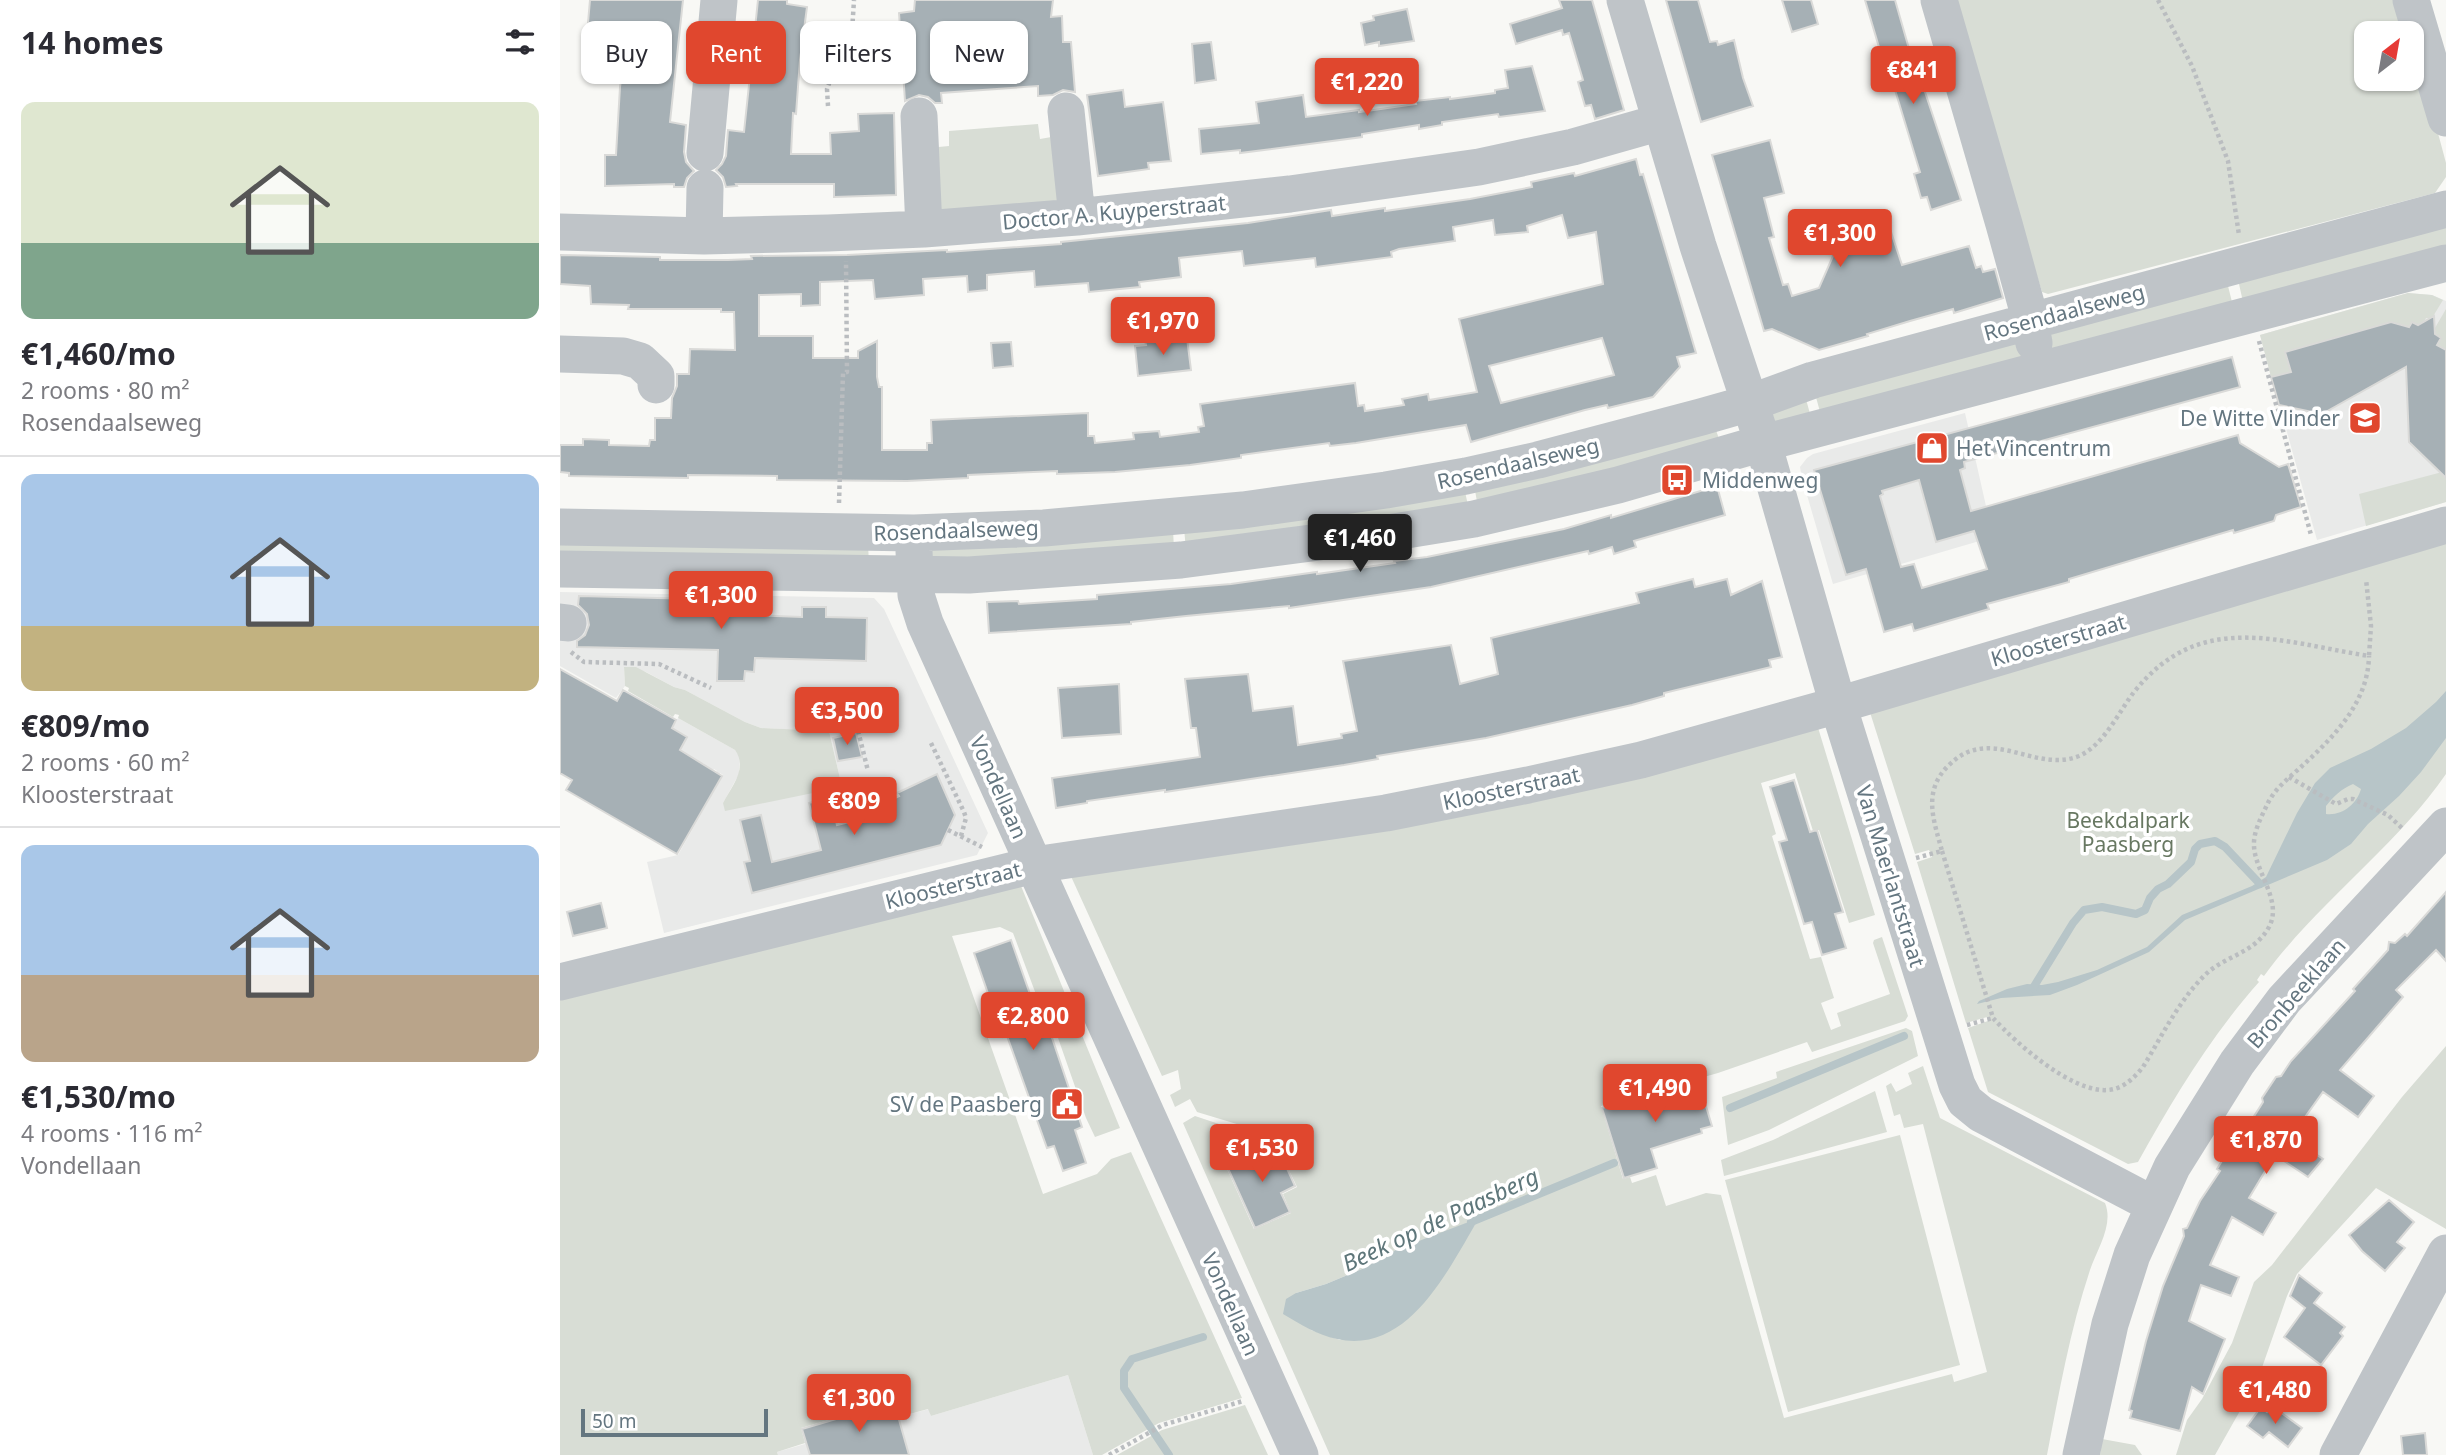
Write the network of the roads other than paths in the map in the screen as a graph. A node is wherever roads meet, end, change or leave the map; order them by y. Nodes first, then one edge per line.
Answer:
1 (719, 0) edge
2 (1625, 0) edge
3 (1939, 0) edge
4 (2411, 0) edge
5 (2443, 96) edge
6 (1066, 111) dead end
7 (919, 116) dead end
8 (1661, 122) junction
9 (2446, 209) edge
10 (1077, 217) junction
11 (924, 229) junction
12 (560, 232) edge
13 (704, 236) junction
14 (2446, 263) edge
15 (2028, 322) junction
16 (560, 354) edge
17 (2041, 370) junction
18 (656, 385) dead end
19 (1750, 403) junction
20 (1763, 443) junction
21 (2446, 525) edge
22 (560, 527) edge
23 (914, 533) junction
24 (560, 569) edge
25 (914, 575) junction
26 (1838, 705) junction
27 (2446, 826) edge
28 (1034, 865) junction
29 (560, 982) edge
30 (2154, 1205) junction
31 (2446, 1253) edge
32 (1300, 1455) edge
33 (2081, 1455) edge
34 (2338, 1455) edge

1 - 13 street
2 - 8 street
3 - 15 street
4 - 5 street
6 - 10 street
7 - 11 street
8 - 10 street, Doctor A. Kuyperstraat
8 - 19 street
9 - 15 street, Rosendaalseweg
10 - 11 street, Doctor A. Kuyperstraat
11 - 13 street, Doctor A. Kuyperstraat
12 - 13 street, Doctor A. Kuyperstraat
14 - 17 street, Rosendaalseweg
15 - 17 street
15 - 19 street, Rosendaalseweg
16 - 18 street
17 - 20 street, Rosendaalseweg
19 - 20 street, Van Maerlantstraat
19 - 23 street, Rosendaalseweg
20 - 25 street, Rosendaalseweg
20 - 26 street, Van Maerlantstraat
21 - 26 street, Kloosterstraat
22 - 23 street, Rosendaalseweg
23 - 25 street, Vondellaan
24 - 25 street, Rosendaalseweg
25 - 28 street, Vondellaan
26 - 28 street, Kloosterstraat
26 - 30 street, Van Maerlantstraat
27 - 30 street, Bronbeeklaan
28 - 29 street, Kloosterstraat
28 - 32 street, Vondellaan
30 - 33 street, Bronbeeklaan
31 - 34 street

